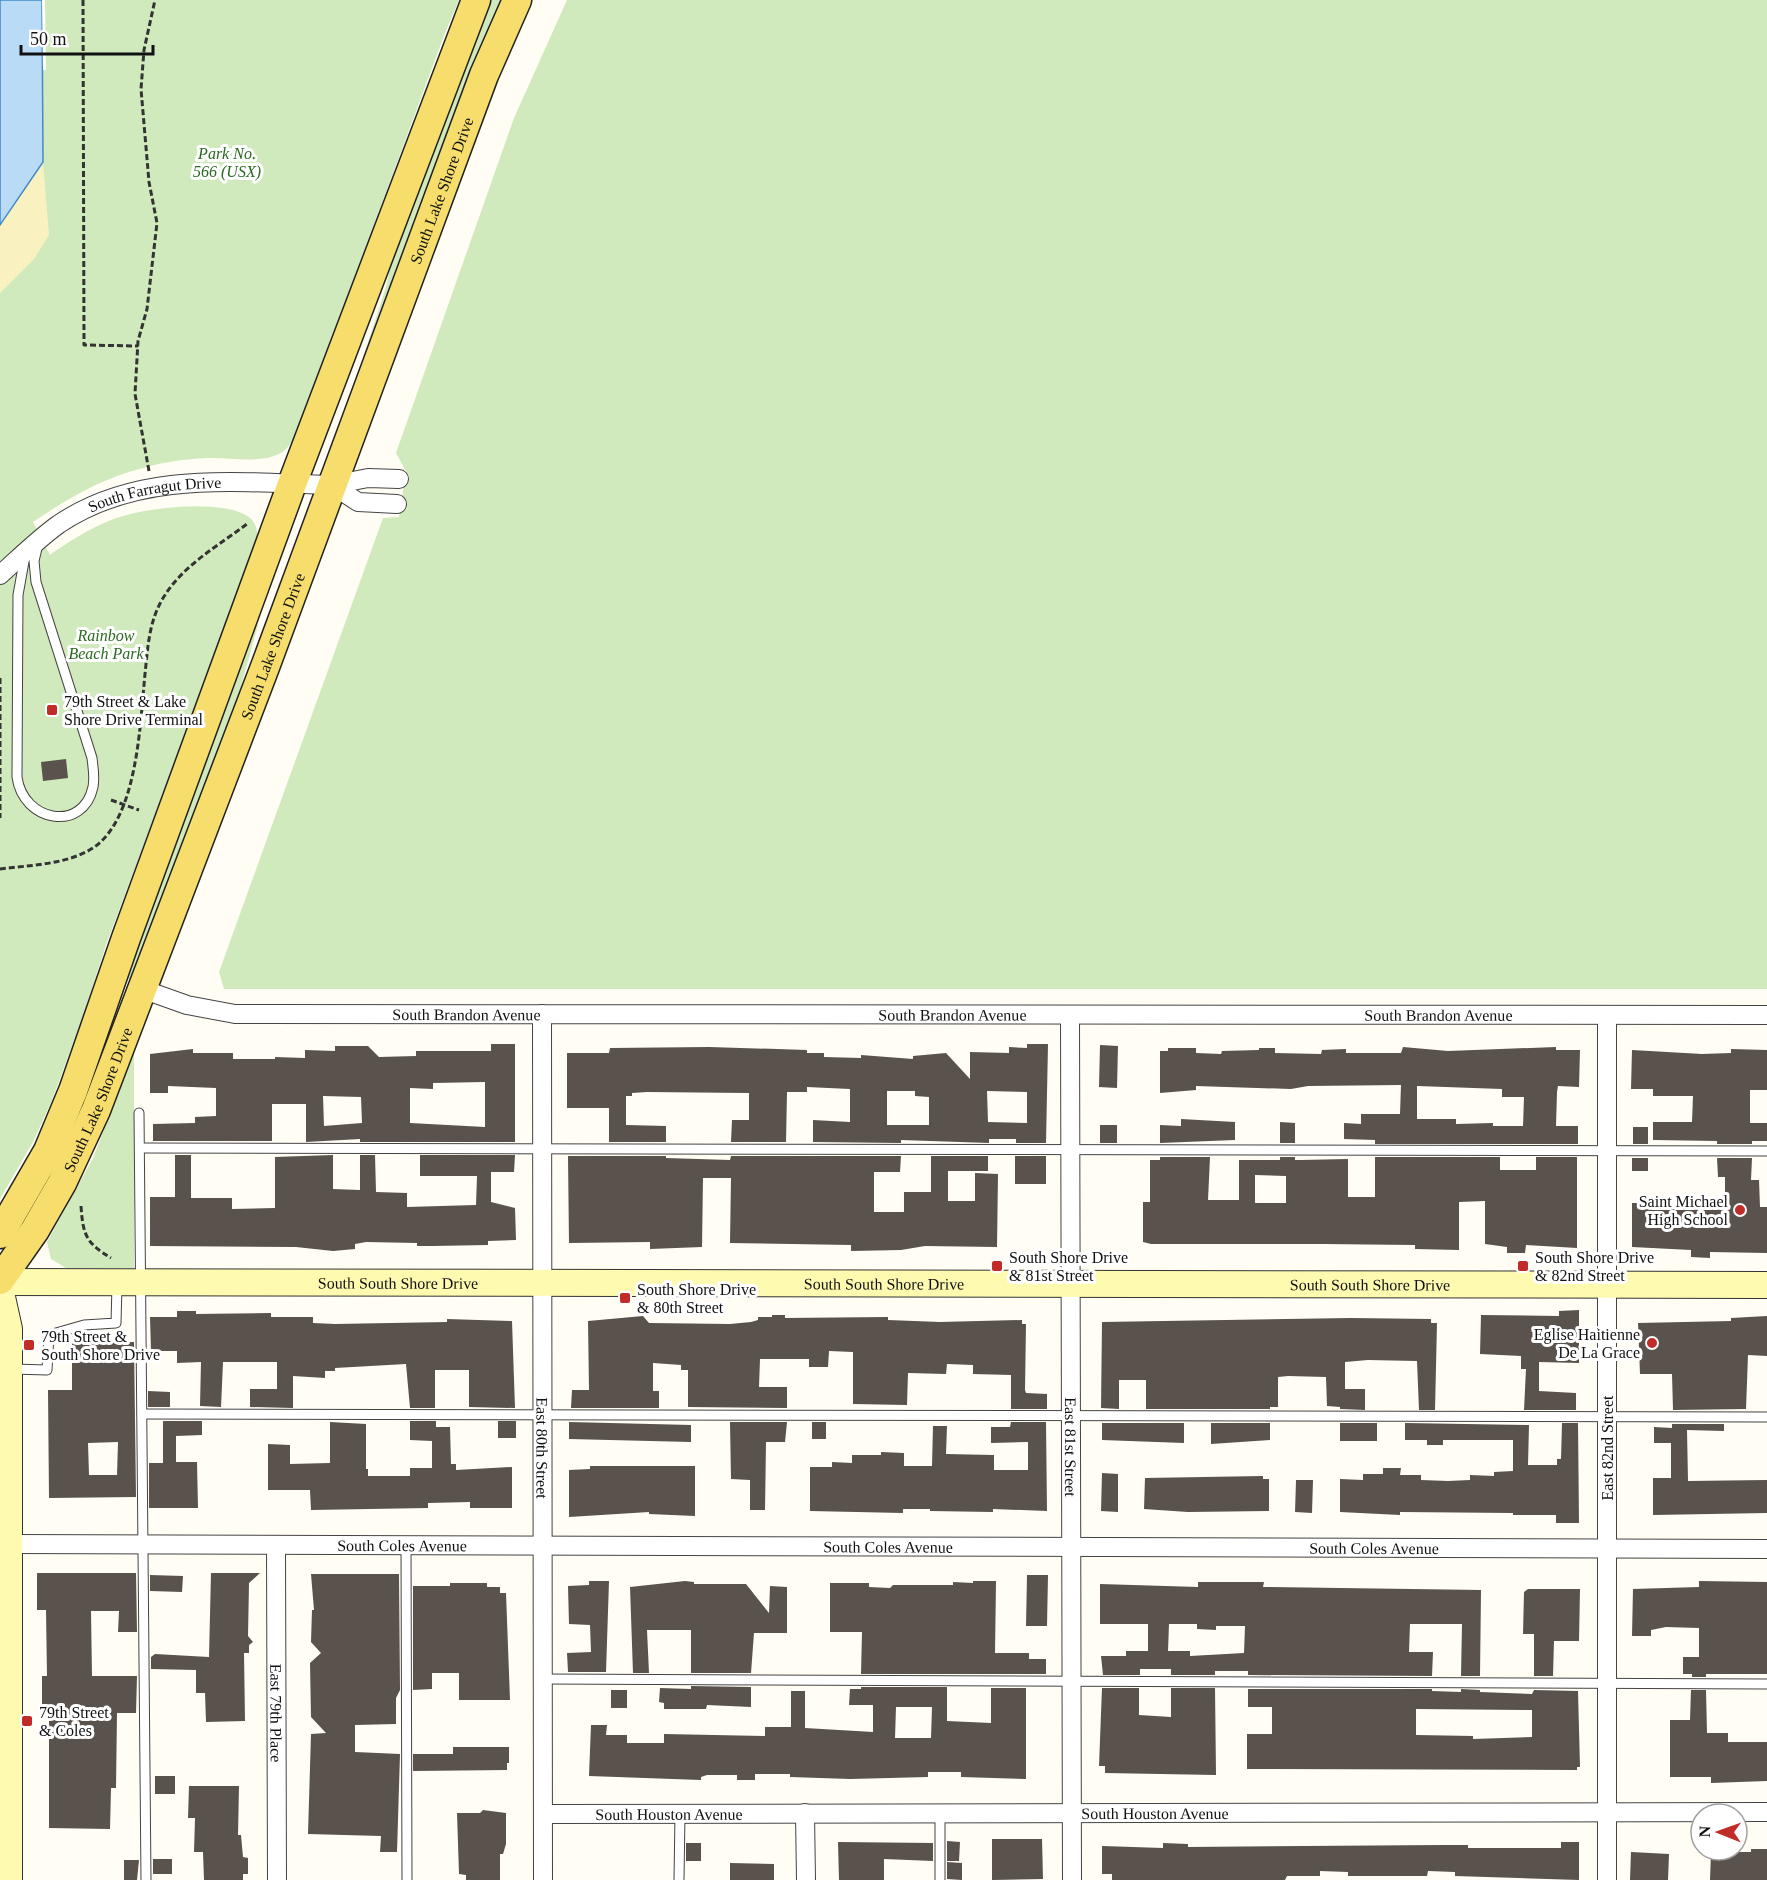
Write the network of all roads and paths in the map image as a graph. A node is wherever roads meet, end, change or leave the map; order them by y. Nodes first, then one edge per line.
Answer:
1 (83, 0) edge
2 (155, 0) edge
3 (476, 0) edge
4 (517, 0) edge
5 (138, 346) junction
6 (399, 479) dead end
7 (292, 484) junction
8 (332, 485) junction
9 (153, 487) junction
10 (397, 504) dead end
11 (247, 524) dead end
12 (32, 546) junction
13 (0, 575) edge
14 (0, 678) edge
15 (111, 800) dead end
16 (124, 805) junction
17 (139, 810) dead end
18 (0, 818) edge
19 (0, 869) edge
20 (141, 989) junction
21 (542, 1014) junction
22 (1070, 1015) junction
23 (1606, 1015) junction
24 (1767, 1015) edge
25 (139, 1113) dead end
26 (140, 1148) junction
27 (542, 1149) junction
28 (1070, 1150) junction
29 (1606, 1151) junction
30 (1767, 1151) edge
31 (81, 1206) dead end
32 (0, 1234) edge
33 (123, 1274) junction
34 (0, 1281) edge
35 (542, 1283) junction
36 (1071, 1284) junction
37 (1606, 1285) junction
38 (1767, 1285) edge
39 (0, 1288) edge
40 (9, 1369) junction
41 (142, 1414) junction
42 (543, 1416) junction
43 (1071, 1417) junction
44 (1606, 1417) junction
45 (1767, 1417) edge
46 (4, 1457) edge
47 (4, 1483) edge
48 (9, 1544) junction
49 (143, 1545) junction
50 (276, 1545) junction
51 (406, 1545) junction
52 (543, 1546) junction
53 (1071, 1547) junction
54 (1607, 1548) junction
55 (1767, 1549) edge
56 (543, 1679) junction
57 (1071, 1681) junction
58 (1607, 1683) junction
59 (1767, 1684) edge
60 (5, 1757) edge
61 (1607, 1812) junction
62 (1767, 1812) edge
63 (805, 1813) junction
64 (940, 1813) junction
65 (1072, 1813) junction
66 (543, 1814) junction
67 (680, 1814) junction
68 (9, 1880) edge
69 (146, 1880) edge
70 (277, 1880) edge
71 (407, 1880) edge
72 (543, 1880) edge
73 (679, 1880) edge
74 (806, 1880) edge
75 (940, 1880) edge
76 (1072, 1880) edge
77 (1607, 1880) edge

1 - 5 path
2 - 5 path
3 - 7 main road, South Lake Shore Drive
4 - 8 main road, South Lake Shore Drive
5 - 9 path
6 - 8 street, South Farragut Drive
7 - 8 street, South Farragut Drive
7 - 9 street, South Farragut Drive
7 - 32 main road, South Lake Shore Drive
8 - 10 street
8 - 20 main road, South Lake Shore Drive
9 - 12 street, South Farragut Drive
11 - 16 path
12 - 12 lane
12 - 13 street, South Farragut Drive
14 - 18 path
15 - 16 path
16 - 17 path
16 - 19 path
20 - 21 street, South Brandon Avenue
20 - 34 main road, South Lake Shore Drive
21 - 22 street, South Brandon Avenue
21 - 27 street, East 80th Street
22 - 23 street, South Brandon Avenue
22 - 28 street, East 81st Street
23 - 24 street, South Brandon Avenue
23 - 29 street, East 82nd Street
25 - 26 lane
26 - 27 lane
26 - 33 lane
27 - 28 lane
27 - 35 street, East 80th Street
28 - 29 lane
28 - 36 street, East 81st Street
29 - 30 lane
29 - 37 street, East 82nd Street
31 - 33 path
33 - 34 street, South South Shore Drive
33 - 35 street, South South Shore Drive
33 - 40 lane
33 - 41 lane
35 - 36 street, South South Shore Drive
35 - 42 street, East 80th Street
36 - 37 street, South South Shore Drive
36 - 43 street, East 81st Street
37 - 38 street, South South Shore Drive
37 - 44 street, East 82nd Street
39 - 40 street
40 - 46 street
41 - 42 lane
41 - 49 lane
42 - 43 lane
42 - 52 street, East 80th Street
43 - 44 lane
43 - 53 street, East 81st Street
44 - 45 lane
44 - 54 street, East 82nd Street
46 - 47 street
47 - 48 street
48 - 49 street, South Coles Avenue
48 - 60 street
49 - 50 street, South Coles Avenue
49 - 69 lane
50 - 51 street, South Coles Avenue
50 - 70 street, East 79th Place
51 - 52 street, South Coles Avenue
51 - 71 lane
52 - 53 street, South Coles Avenue
52 - 56 street, East 80th Street
53 - 54 street, South Coles Avenue
53 - 57 street, East 81st Street
54 - 55 street, South Coles Avenue
54 - 58 street, East 82nd Street
56 - 57 lane
56 - 66 street, East 80th Street
57 - 58 lane
57 - 65 street, East 81st Street
58 - 59 lane
58 - 61 street, East 82nd Street
60 - 68 street
61 - 62 street, South Houston Avenue
61 - 65 street, South Houston Avenue
61 - 77 street, East 82nd Street
63 - 64 street, South Houston Avenue
63 - 67 street, South Houston Avenue
63 - 74 street
64 - 65 street, South Houston Avenue
64 - 75 lane
65 - 76 street, East 81st Street
66 - 67 street, South Houston Avenue
66 - 72 street, East 80th Street
67 - 73 lane

